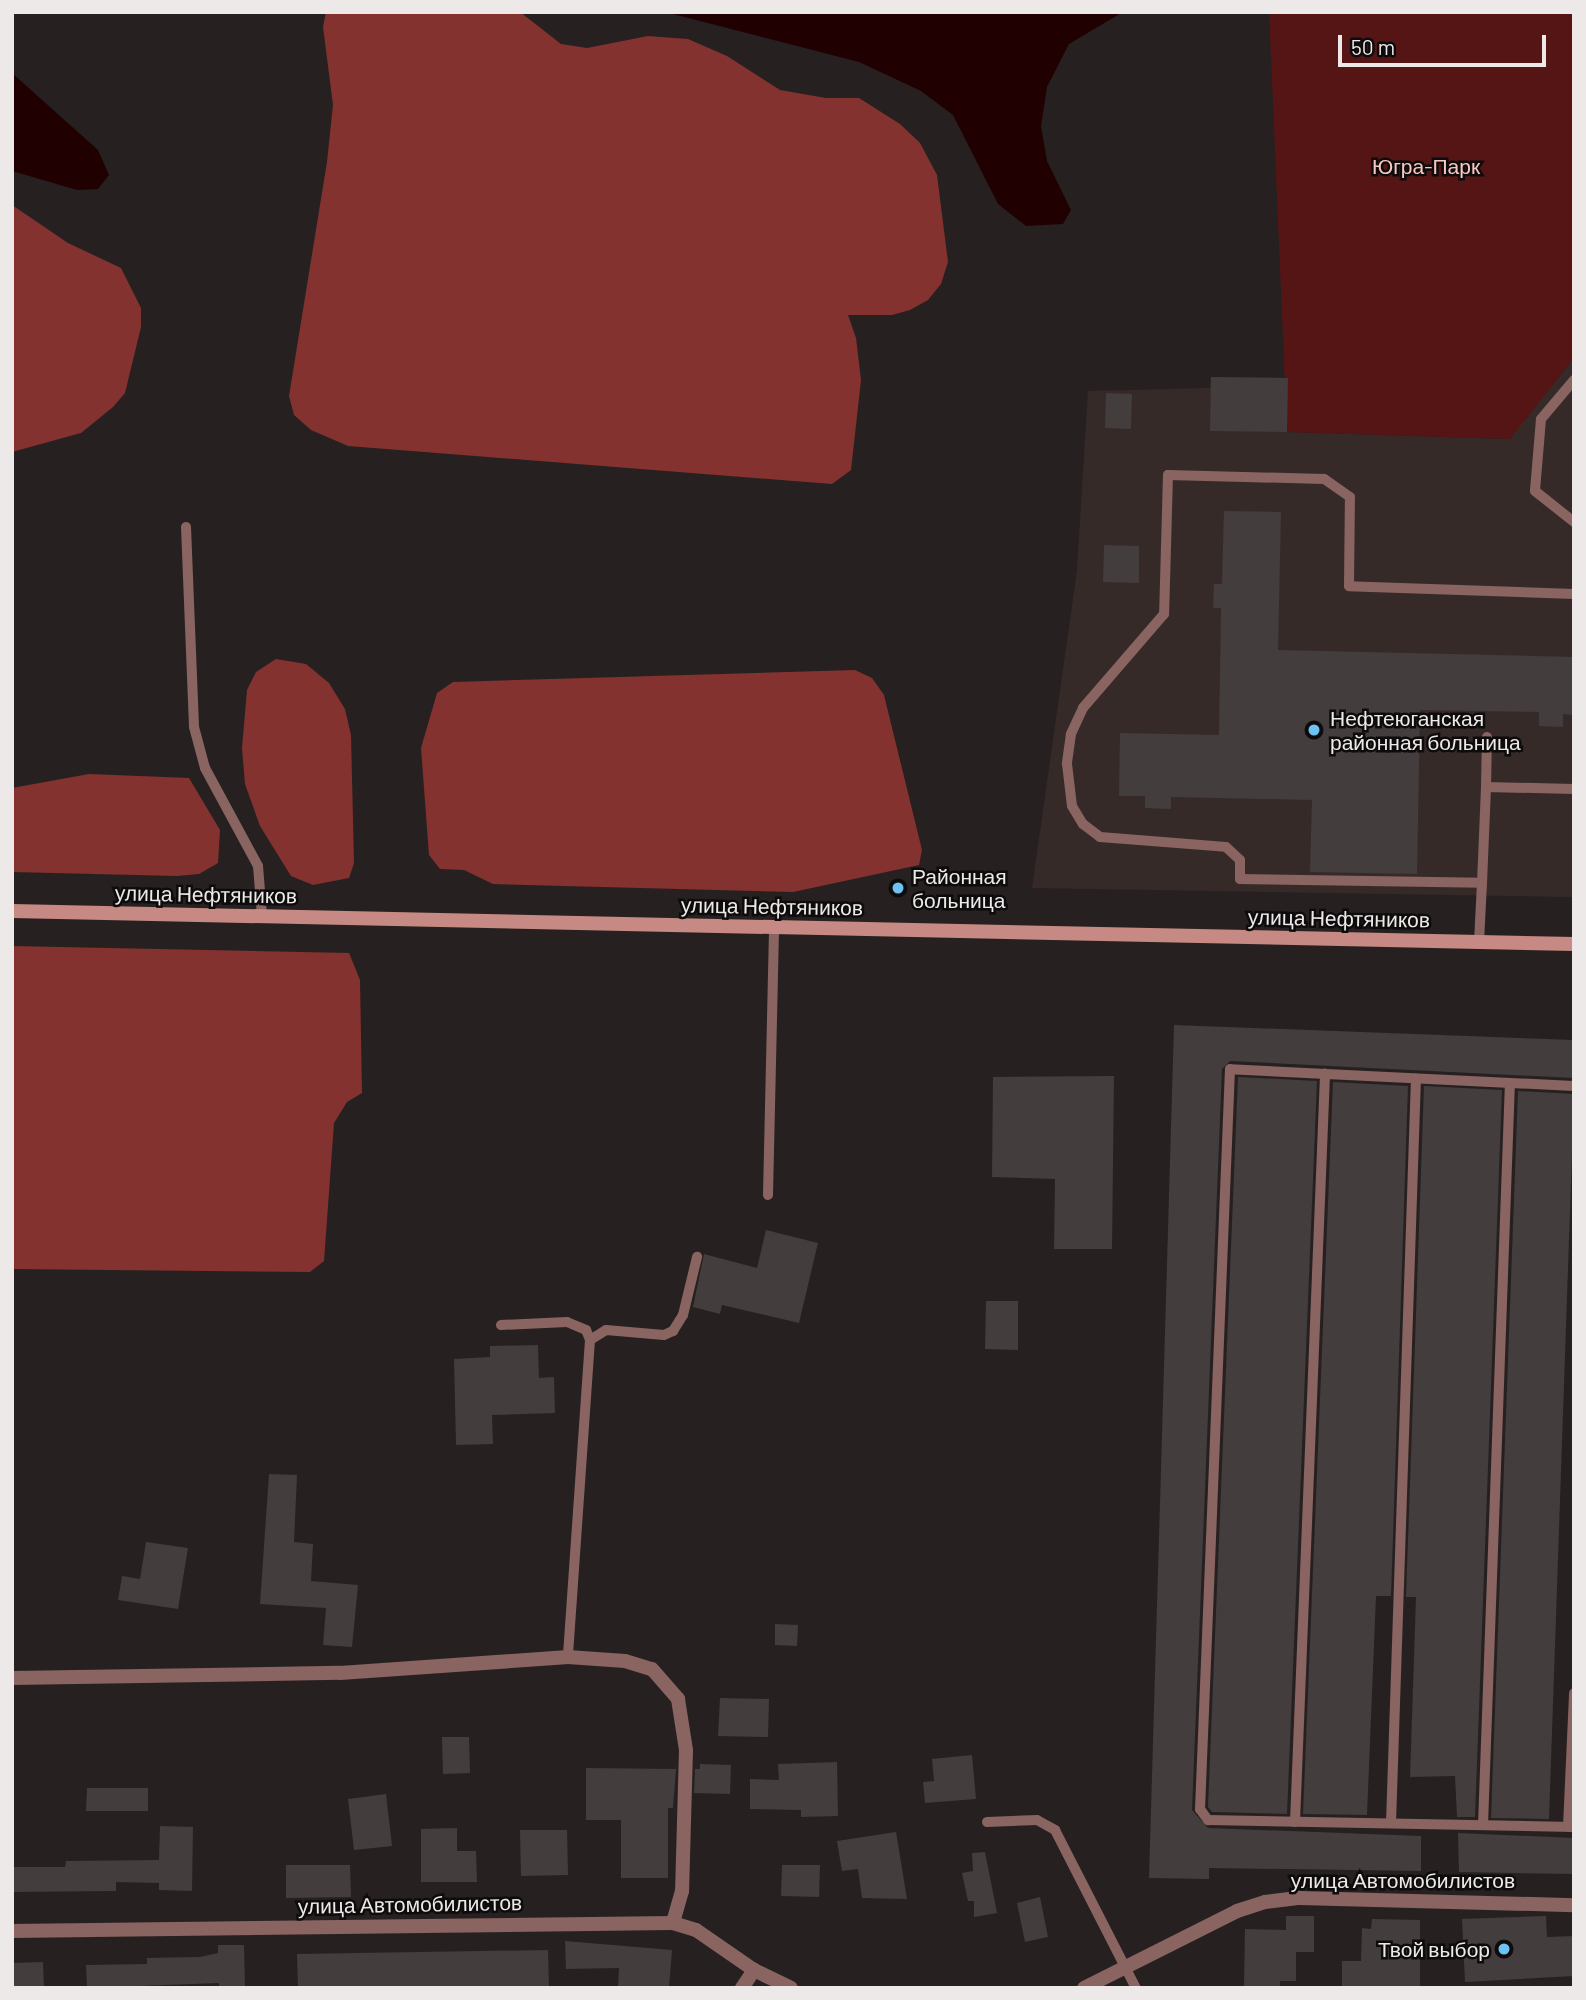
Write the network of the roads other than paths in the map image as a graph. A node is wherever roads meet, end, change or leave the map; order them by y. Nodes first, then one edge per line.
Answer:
1 (1574, 380) edge
2 (1574, 522) edge
3 (186, 527) dead end
4 (1574, 594) edge
5 (1487, 737) dead end
6 (1486, 787) junction
7 (1574, 789) edge
8 (1482, 883) junction
9 (12, 911) edge
10 (262, 916) junction
11 (774, 927) junction
12 (1479, 942) junction
13 (1574, 944) edge
14 (1325, 1073) junction
15 (1416, 1078) junction
16 (1510, 1083) junction
17 (1574, 1086) edge
18 (768, 1195) dead end
19 (697, 1256) dead end
20 (501, 1325) dead end
21 (590, 1340) junction
22 (568, 1657) junction
23 (12, 1678) edge
24 (1574, 1693) edge
25 (986, 1822) dead end
26 (1295, 1822) junction
27 (1391, 1823) junction
28 (1483, 1825) junction
29 (1571, 1827) edge
30 (1574, 1905) edge
31 (673, 1923) junction
32 (12, 1930) edge
33 (754, 1970) junction
34 (1127, 1970) junction
35 (742, 1988) edge
36 (791, 1988) edge
37 (1084, 1988) edge
38 (1136, 1988) edge

1 - 2 lane
3 - 10 lane
4 - 8 lane
5 - 6 lane
6 - 7 lane
6 - 8 lane
8 - 12 lane
9 - 10 street, улица Нефтяников
10 - 11 street, улица Нефтяников
11 - 12 street, улица Нефтяников
11 - 18 lane
12 - 13 street, улица Нефтяников
14 - 15 lane
14 - 26 lane
14 - 26 lane
15 - 16 lane
15 - 27 lane
16 - 17 lane
16 - 28 lane
19 - 21 lane
20 - 21 lane
21 - 22 lane
22 - 23 street
22 - 31 street
24 - 29 lane
25 - 34 lane
26 - 27 lane
27 - 28 lane
28 - 29 lane
30 - 34 street, улица Автомобилистов
31 - 32 street, улица Автомобилистов
31 - 33 street, улица Автомобилистов
33 - 35 street
33 - 36 street, улица Автомобилистов
34 - 37 street, улица Автомобилистов
34 - 38 lane

